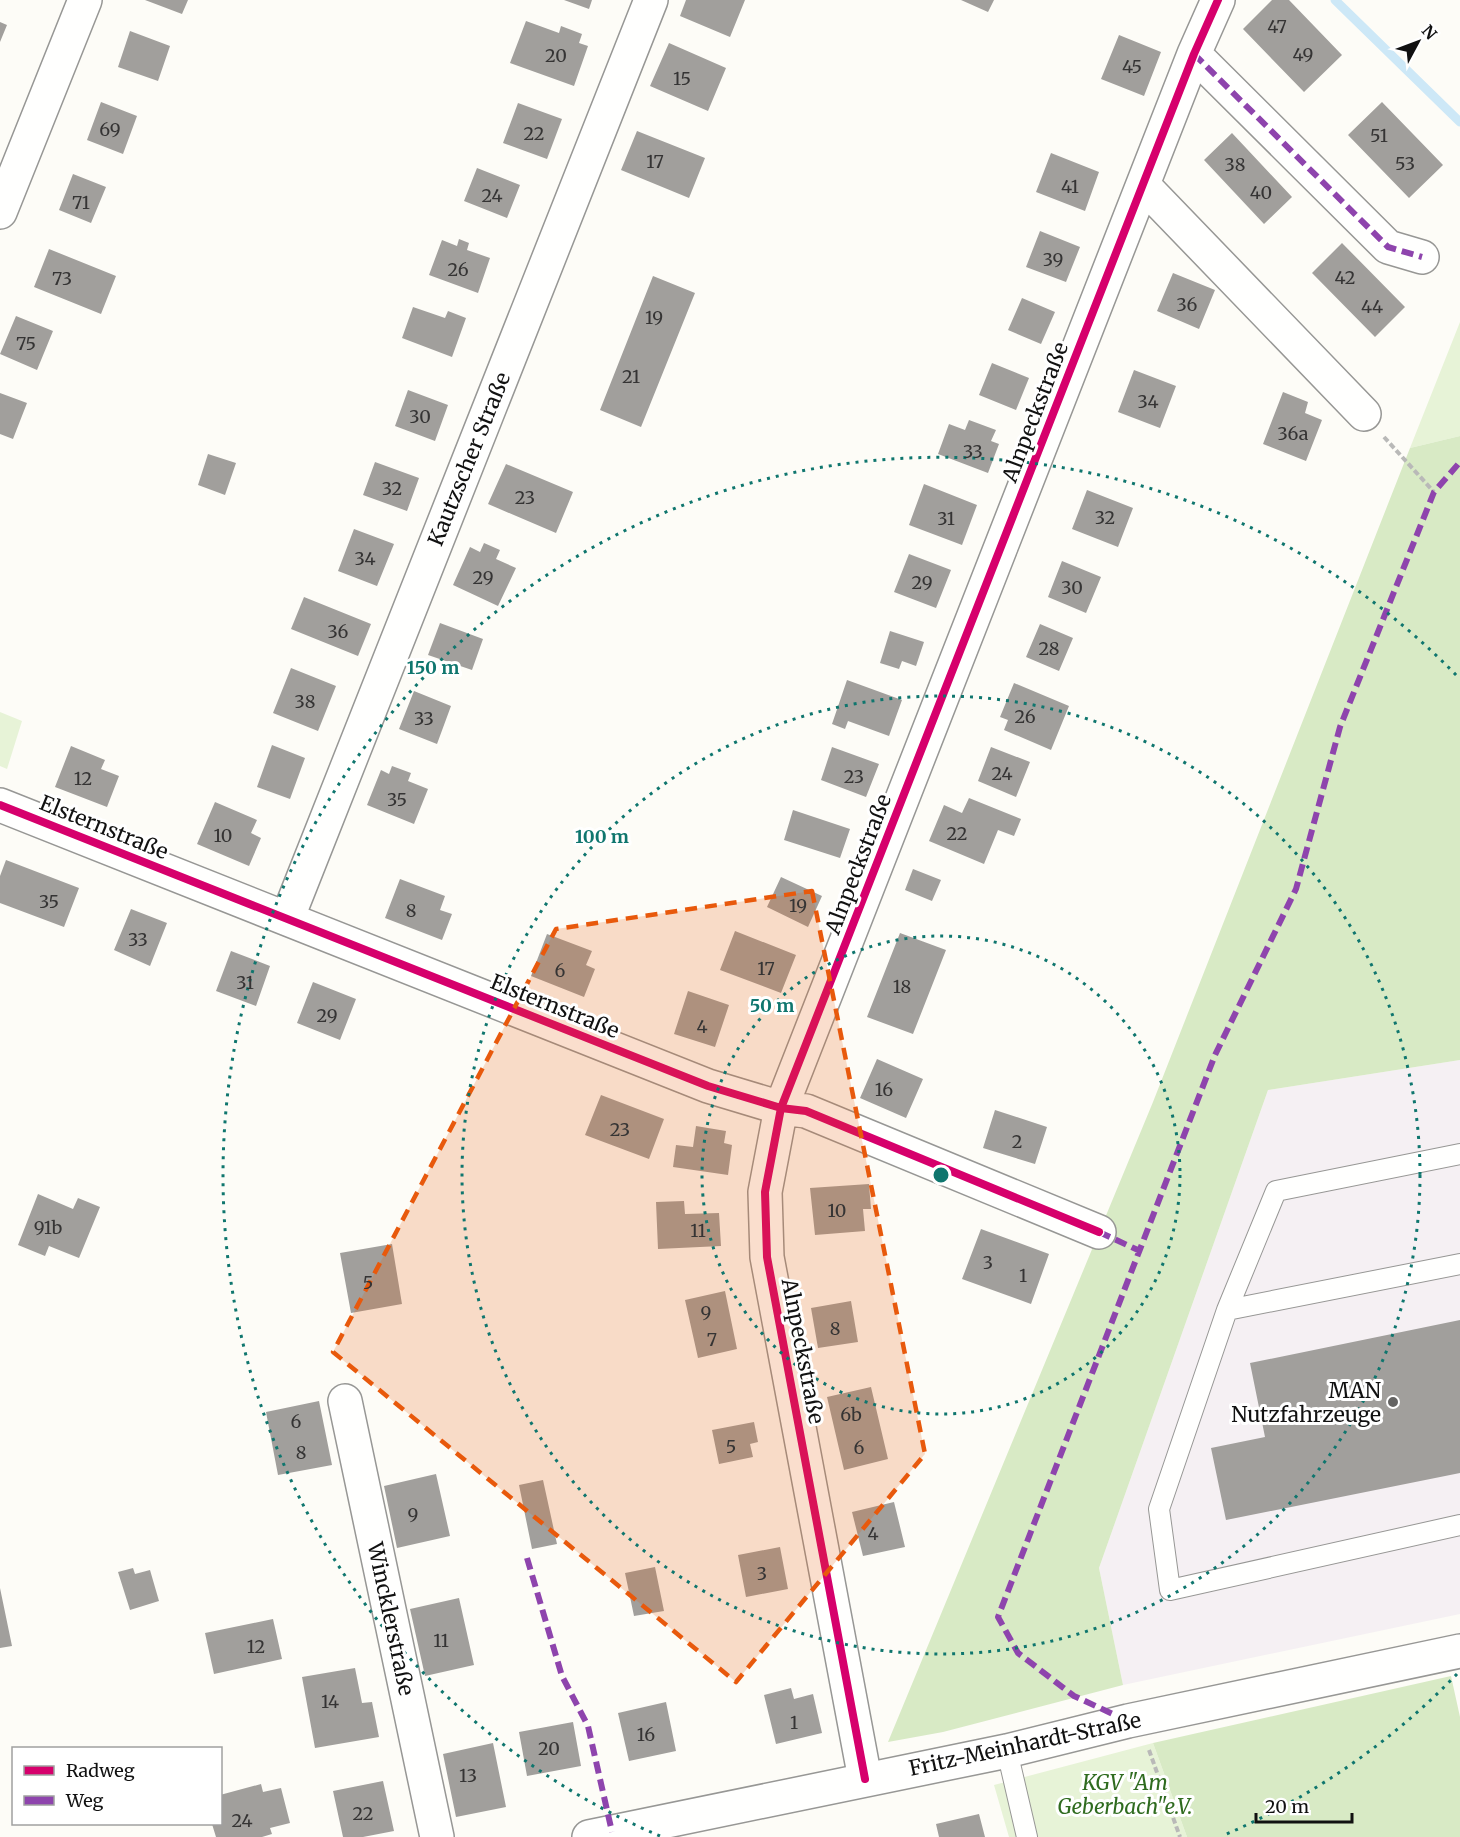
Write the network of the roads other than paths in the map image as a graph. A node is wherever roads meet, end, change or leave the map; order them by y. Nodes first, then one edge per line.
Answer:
1 (84, 0) edge
2 (651, 0) edge
3 (1218, 0) edge
4 (1194, 54) junction
5 (1144, 186) junction
6 (0, 212) edge
7 (1422, 257) dead end
8 (1364, 414) road end
9 (0, 805) edge
10 (287, 919) junction
11 (781, 1108) junction
12 (1460, 1154) edge
13 (1100, 1232) dead end
14 (1460, 1264) edge
15 (1227, 1310) junction
16 (345, 1401) dead end
17 (1460, 1525) edge
18 (1460, 1651) edge
19 (1007, 1751) junction
20 (865, 1779) junction
21 (438, 1837) edge
22 (589, 1837) edge
23 (1027, 1837) edge

1 - 6 street
2 - 10 street, Kautzscher Straße
3 - 4 street, Alnpeckstraße
4 - 5 street, Alnpeckstraße
4 - 7 street
5 - 8 street
5 - 11 street, Alnpeckstraße
9 - 10 street, Elsternstraße
10 - 11 street, Elsternstraße
11 - 13 street, Elsternstraße
11 - 20 street, Alnpeckstraße
12 - 15 lane
14 - 15 lane
15 - 17 lane
16 - 21 street, Wincklerstraße
18 - 19 street, Fritz-Meinhardt-Straße
19 - 20 street, Fritz-Meinhardt-Straße
19 - 23 lane
20 - 22 street, Fritz-Meinhardt-Straße

